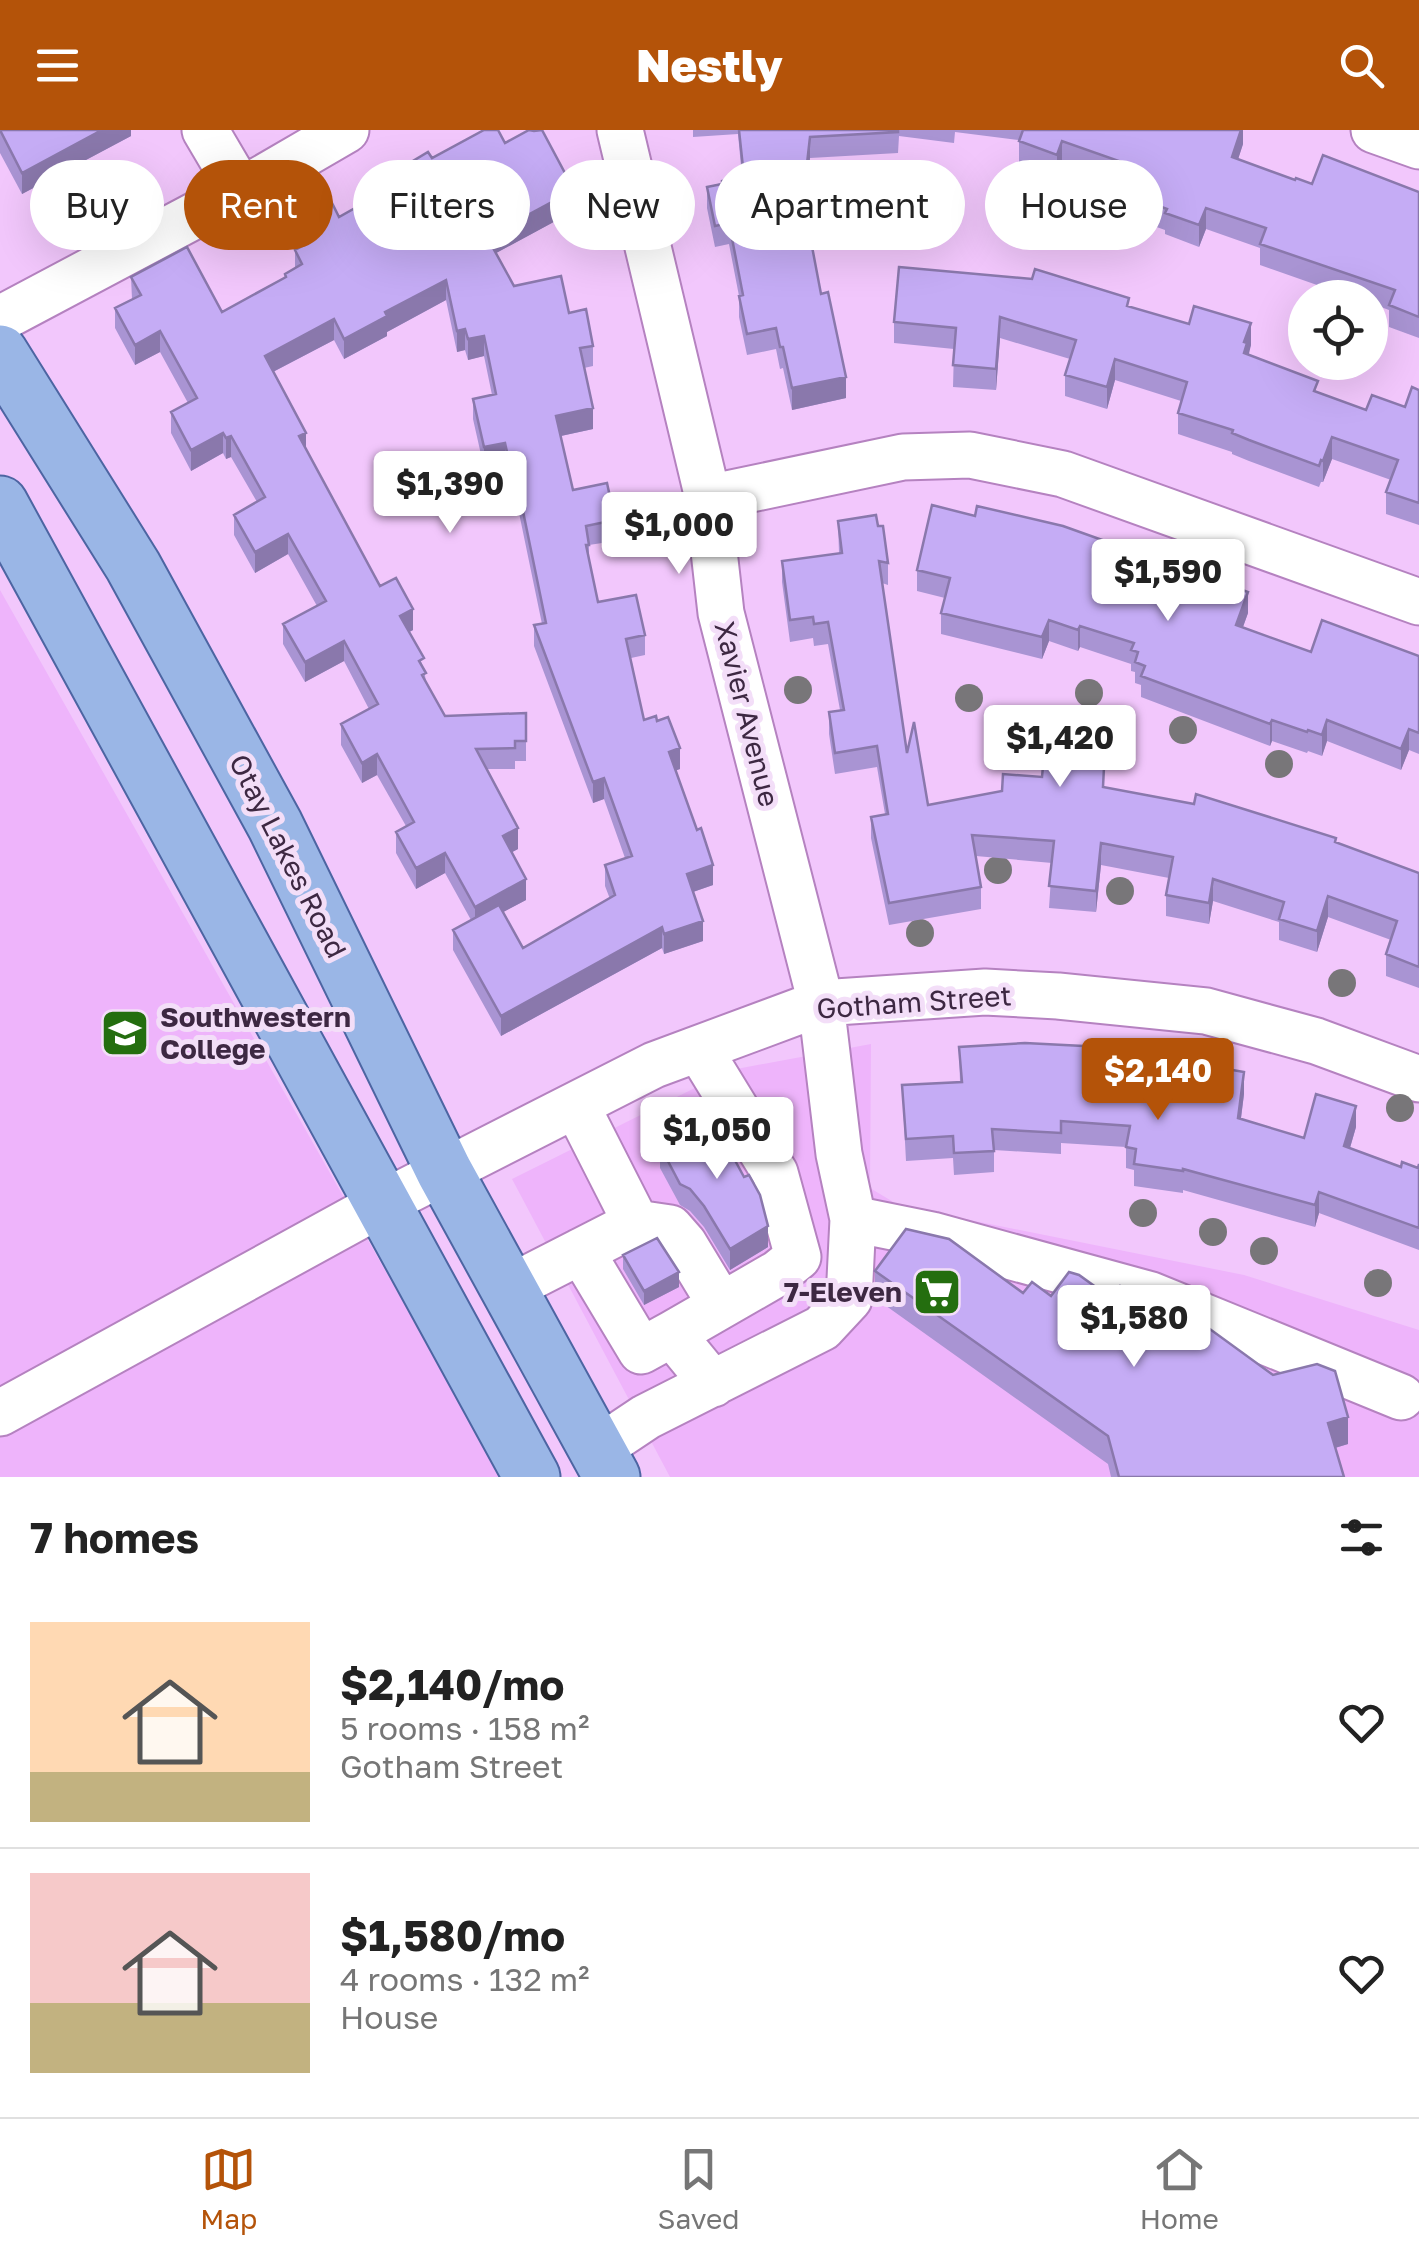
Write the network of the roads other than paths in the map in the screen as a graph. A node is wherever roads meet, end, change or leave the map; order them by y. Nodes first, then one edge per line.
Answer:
1 (205, 130) edge
2 (346, 130) edge
3 (620, 130) edge
4 (1374, 130) edge
5 (1419, 146) edge
6 (222, 160) edge
7 (295, 160) edge
8 (184, 222) edge
9 (0, 320) edge
10 (0, 352) edge
11 (708, 498) junction
12 (0, 504) edge
13 (1419, 602) edge
14 (821, 1004) junction
15 (699, 1049) junction
16 (1419, 1079) edge
17 (576, 1106) junction
18 (839, 1154) junction
19 (444, 1172) junction
20 (775, 1173) junction
21 (380, 1204) junction
22 (853, 1218) junction
23 (636, 1223) junction
24 (581, 1251) junction
25 (509, 1288) junction
26 (721, 1305) junction
27 (672, 1334) junction
28 (712, 1384) junction
29 (1401, 1397) dead end
30 (0, 1413) edge
31 (605, 1463) edge
32 (532, 1477) edge

1 - 6 street
2 - 7 street
3 - 11 street, Xavier Avenue
4 - 5 street
8 - 9 street
10 - 19 main road, Otay Lakes Road
11 - 13 street
11 - 14 street, Xavier Avenue
12 - 21 main road
14 - 15 street, Gotham Street
14 - 16 street, Gotham Street
14 - 18 street, Xavier Avenue
15 - 17 street, Gotham Street
15 - 20 street
17 - 19 street, Gotham Street
17 - 23 street
18 - 20 street
18 - 22 street, Xavier Avenue
19 - 21 street, Gotham Street
19 - 25 main road, Otay Lakes Road
20 - 26 street
21 - 30 street, Gotham Street
21 - 32 main road
22 - 28 street, Xavier Avenue
22 - 29 street
23 - 24 street
23 - 26 street
24 - 25 street
24 - 27 street
25 - 31 main road, Otay Lakes Road
26 - 27 street
27 - 28 street
28 - 31 street, Xavier Avenue

